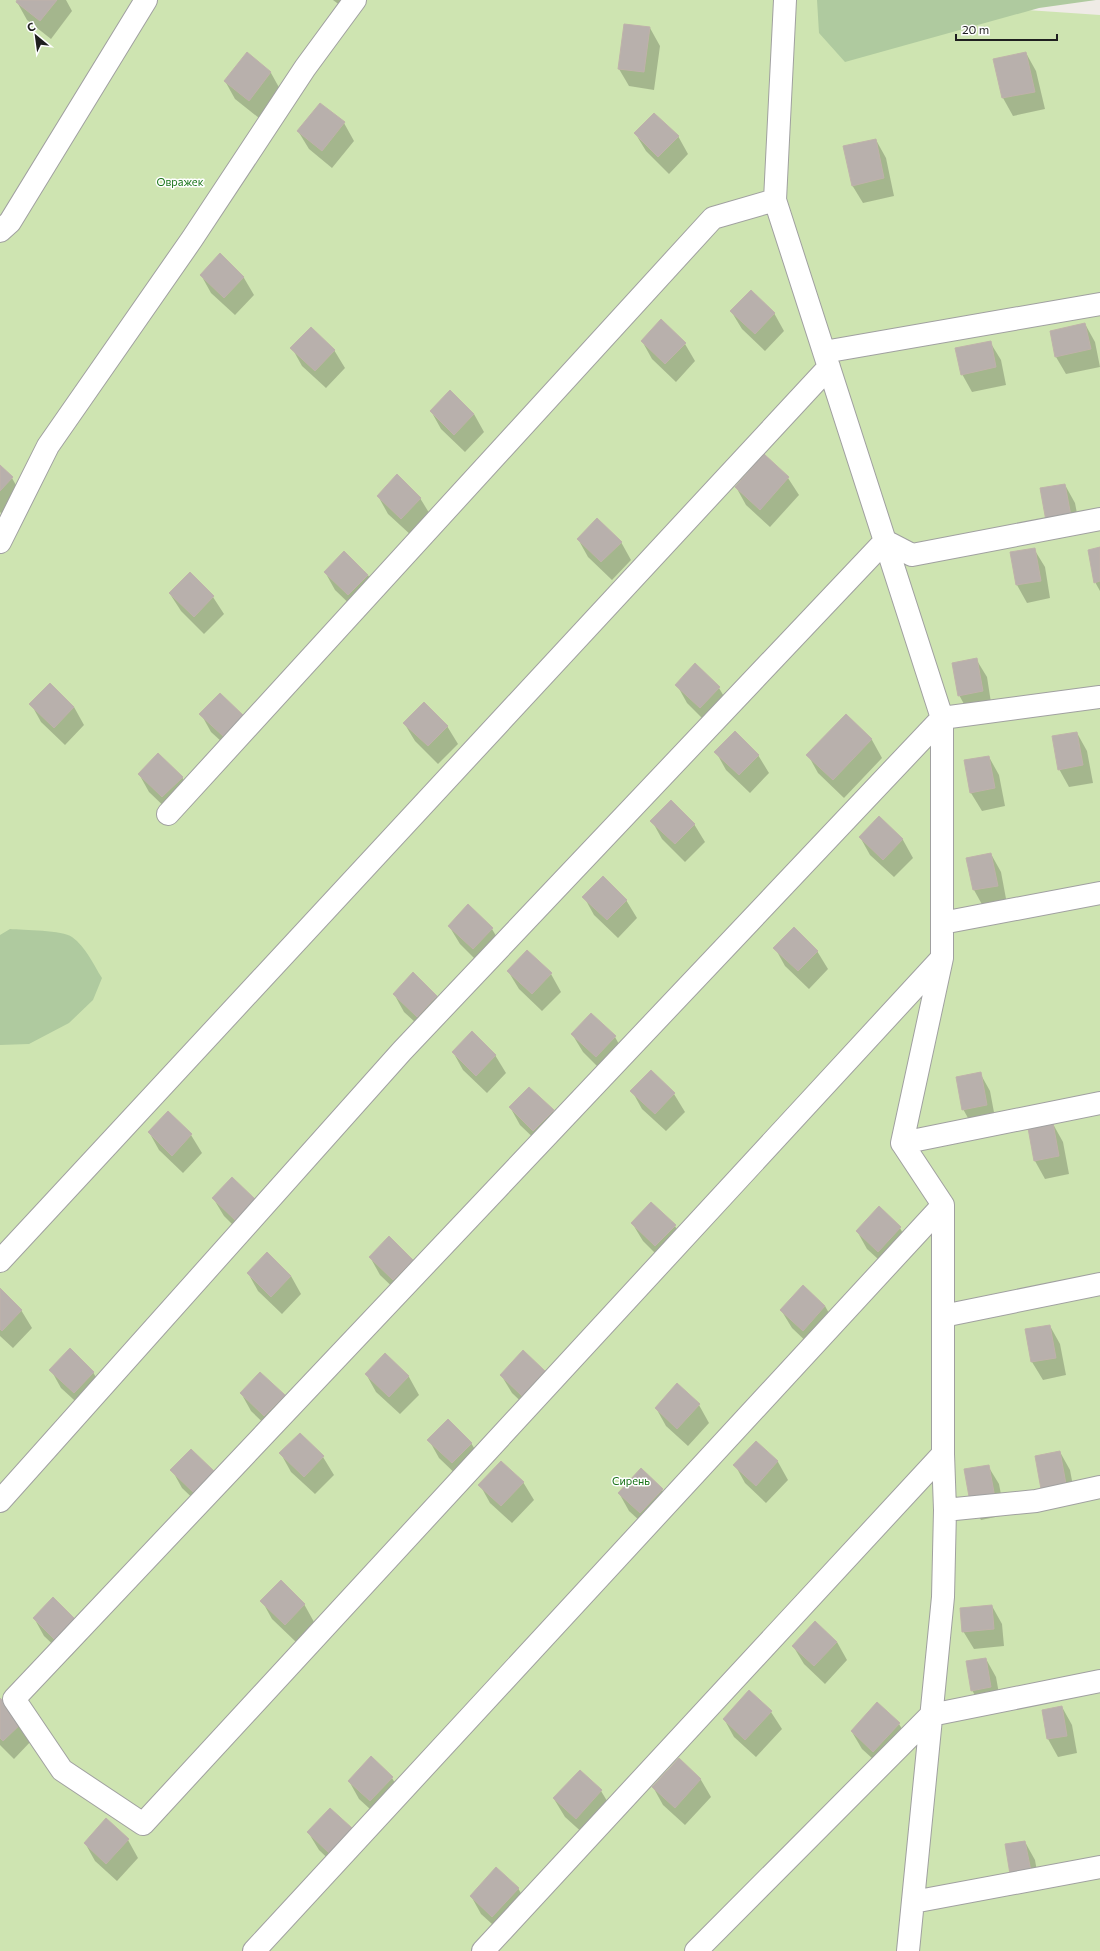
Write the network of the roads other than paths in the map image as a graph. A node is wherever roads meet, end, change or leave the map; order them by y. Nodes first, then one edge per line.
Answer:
1 (146, 0) edge
2 (355, 0) edge
3 (785, 0) edge
4 (775, 200) junction
5 (0, 231) edge
6 (1100, 304) edge
7 (826, 359) junction
8 (1100, 519) edge
9 (885, 540) junction
10 (0, 542) edge
11 (1100, 697) edge
12 (942, 718) junction
13 (168, 814) dead end
14 (1100, 893) edge
15 (942, 924) junction
16 (942, 958) junction
17 (1100, 1103) edge
18 (902, 1143) junction
19 (942, 1205) junction
20 (0, 1261) edge
21 (1100, 1284) edge
22 (943, 1316) junction
23 (943, 1454) junction
24 (1100, 1487) edge
25 (0, 1501) edge
26 (945, 1510) junction
27 (1100, 1681) edge
28 (931, 1715) junction
29 (1100, 1867) edge
30 (913, 1902) junction
31 (254, 1951) edge
32 (483, 1951) edge
33 (696, 1951) edge
34 (908, 1951) edge

1 - 5 street
2 - 10 street
3 - 4 street
4 - 7 street
4 - 13 street
6 - 7 street
7 - 9 street
7 - 20 street
8 - 9 street
9 - 12 street
9 - 25 street
11 - 12 street
12 - 15 street
12 - 16 street
14 - 15 street
15 - 16 street
16 - 18 street
17 - 18 street
18 - 19 street
19 - 22 street
19 - 31 street
21 - 22 street
22 - 23 street
23 - 26 street
23 - 32 street
24 - 26 street
26 - 28 street
27 - 28 street
28 - 30 street
28 - 33 street
29 - 30 street
30 - 34 street

